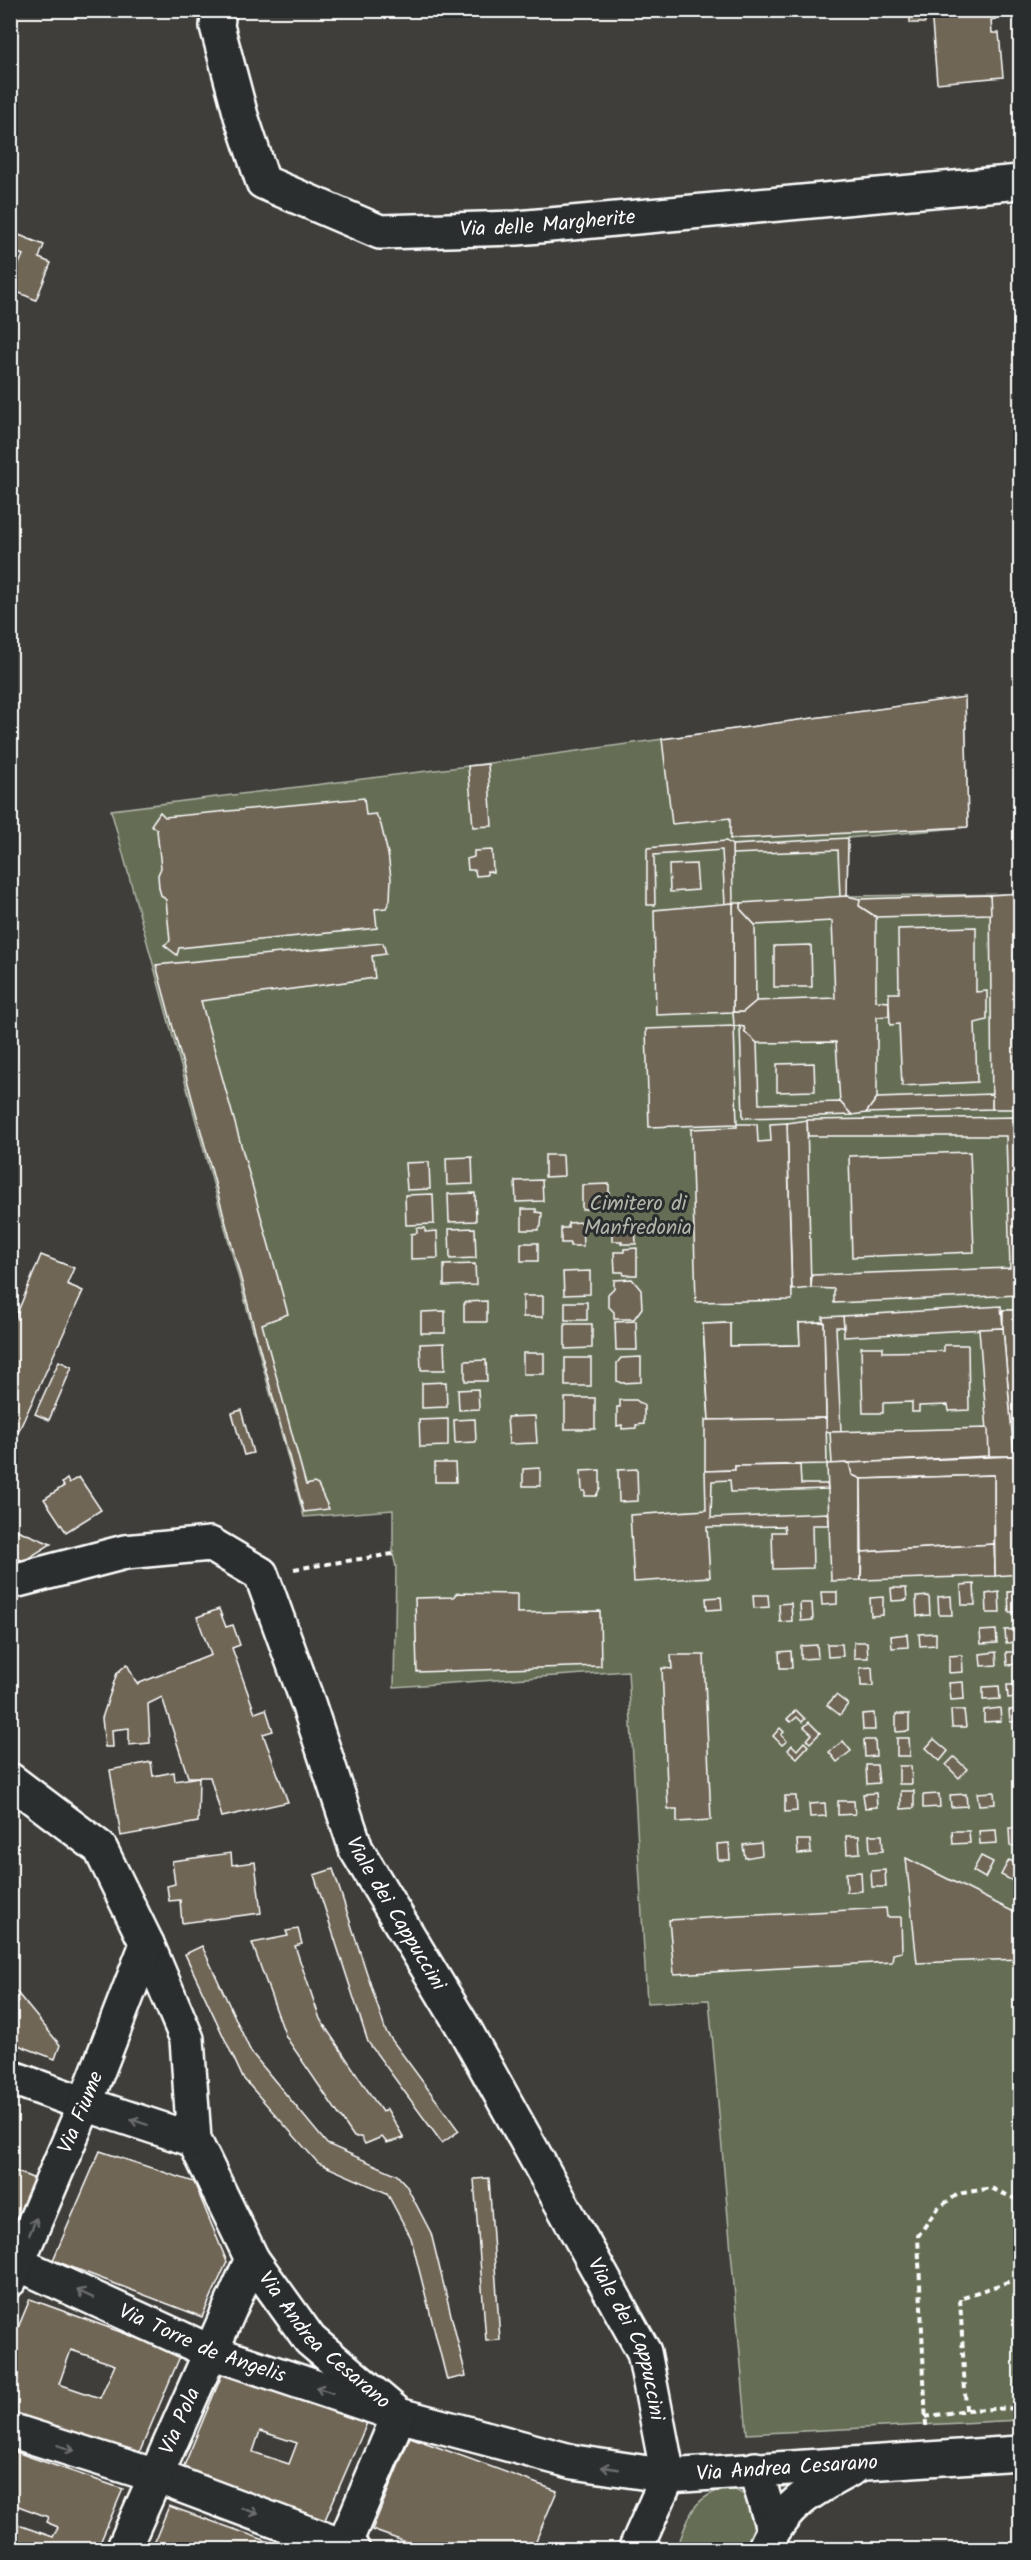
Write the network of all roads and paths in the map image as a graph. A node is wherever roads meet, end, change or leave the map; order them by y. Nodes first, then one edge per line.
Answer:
1 (219, 10) edge
2 (1020, 182) edge
3 (393, 1554) dead end
4 (261, 1574) junction
5 (10, 1582) edge
6 (11, 1782) edge
7 (147, 1944) junction
8 (10, 2077) edge
9 (84, 2104) junction
10 (194, 2140) junction
11 (1020, 2201) edge
12 (252, 2259) junction
13 (13, 2268) edge
14 (1020, 2278) edge
15 (211, 2352) junction
16 (1020, 2408) edge
17 (966, 2410) junction
18 (399, 2415) junction
19 (926, 2417) junction
20 (10, 2430) edge
21 (1020, 2453) edge
22 (927, 2460) junction
23 (862, 2463) junction
24 (755, 2469) junction
25 (156, 2476) junction
26 (668, 2476) junction
27 (769, 2539) edge
28 (346, 2548) edge
29 (123, 2550) edge
30 (635, 2550) edge

1 - 2 street, Via delle Margherite
3 - 4 path
4 - 5 street
4 - 26 street, Viale dei Cappuccini
6 - 7 street, Via Andrea Cesarano
7 - 9 street, Via Fiume
7 - 10 street, Via Andrea Cesarano
8 - 9 street
10 -> 9 street
13 -> 9 street, Via Fiume
10 - 12 street, Via Andrea Cesarano
11 - 19 path
12 - 15 street, Via Pola
12 - 18 street, Via Andrea Cesarano
15 -> 13 street, Via Torre de Angelis
14 - 17 path
18 -> 15 street, Via Torre de Angelis
15 - 25 street, Via Pola
16 - 17 path
17 - 19 path
26 -> 18 street, Via Andrea Cesarano
18 - 28 street
19 - 22 path
20 -> 25 street
21 - 22 street, Via Andrea Cesarano
22 - 23 street, Via Andrea Cesarano
23 - 24 street, Via Andrea Cesarano
23 - 27 street
24 - 26 street, Via Andrea Cesarano
24 - 27 street
25 -> 28 street
25 - 29 street, Via Pola
26 - 30 street

